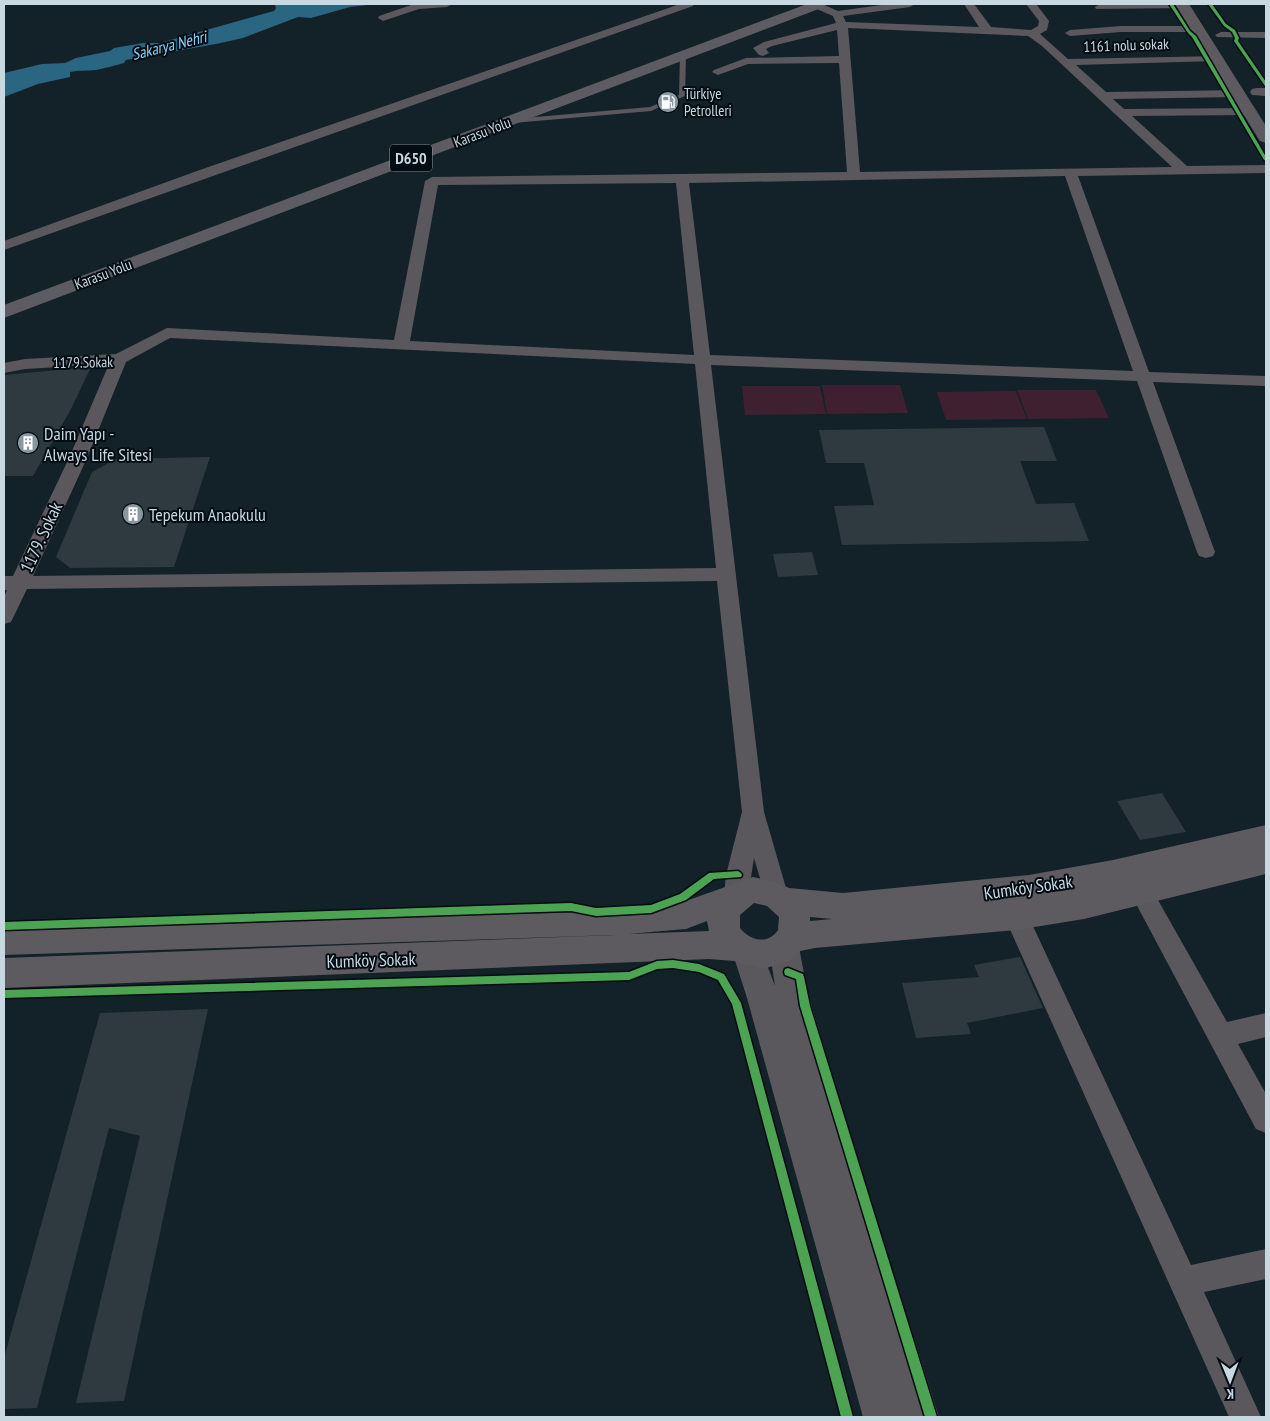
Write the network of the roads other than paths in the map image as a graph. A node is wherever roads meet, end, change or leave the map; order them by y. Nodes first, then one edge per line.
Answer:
1 (447, 4) edge
2 (689, 4) edge
3 (790, 4) edge
4 (818, 4) edge
5 (910, 4) edge
6 (969, 4) edge
7 (1031, 4) edge
8 (1182, 4) edge
9 (1200, 4) edge
10 (1099, 5) edge
11 (384, 18) dead end
12 (840, 19) junction
13 (1121, 29) junction
14 (1199, 29) junction
15 (987, 30) junction
16 (1070, 33) dead end
17 (1032, 34) junction
18 (1222, 35) junction
19 (1266, 35) edge
20 (1135, 52) junction
21 (763, 53) dead end
22 (683, 55) junction
23 (1216, 58) junction
24 (844, 59) junction
25 (1066, 62) junction
26 (718, 72) dead end
27 (1262, 92) edge
28 (1238, 93) junction
29 (1103, 96) junction
30 (1266, 108) edge
31 (1249, 111) junction
32 (1121, 113) junction
33 (511, 121) junction
34 (1266, 138) edge
35 (1266, 169) edge
36 (1183, 170) junction
37 (1070, 173) junction
38 (854, 176) junction
39 (682, 180) junction
40 (4, 246) edge
41 (4, 298) edge
42 (4, 312) edge
43 (401, 345) junction
44 (120, 359) junction
45 (703, 360) junction
46 (4, 368) edge
47 (1142, 377) junction
48 (1266, 381) edge
49 (78, 458) joint
50 (1206, 552) dead end
51 (726, 574) junction
52 (12, 583) edge
53 (4, 617) edge
54 (753, 812) junction
55 (1266, 836) edge
56 (1266, 861) edge
57 (1142, 892) junction
58 (734, 898) junction
59 (781, 898) junction
60 (1016, 916) junction
61 (4, 941) edge
62 (788, 943) junction
63 (743, 949) junction
64 (4, 973) edge
65 (1266, 1025) edge
66 (1220, 1036) junction
67 (1266, 1120) edge
68 (1266, 1264) edge
69 (1183, 1282) junction
70 (883, 1417) edge
71 (919, 1417) edge
72 (1245, 1417) edge

1 - 11 street
2 - 40 street
3 - 41 highway
4 - 12 street
4 - 22 highway, Karasu Yolu / D650
5 - 12 street
6 - 15 street
7 - 17 street
8 - 10 street
8 - 14 main road
9 - 18 main road
10 - 13 street
12 - 15 street
12 - 21 street
12 - 24 street
13 - 14 street
13 - 16 street
13 - 20 street
14 - 23 main road
15 - 17 street
17 - 25 street
18 - 19 street
18 - 27 main road
20 - 23 street, 1161 nolu sokak
20 - 25 street, 1161 nolu sokak
22 - 33 highway, Karasu Yolu / D650
22 - 33 lane
23 - 28 main road
24 - 26 street
24 - 38 street
25 - 29 street
27 - 30 main road
28 - 29 street
28 - 31 main road
29 - 32 street
31 - 32 street
31 - 34 main road
32 - 36 street
33 - 42 highway, Karasu Yolu / D650
35 - 36 street
36 - 37 street
37 - 38 street
37 - 47 street
38 - 39 street
39 - 43 street
39 - 45 street
43 - 44 street
43 - 45 street
44 - 46 street, 1179.Sokak
44 - 49 street, 1179.Sokak
45 - 47 street
45 - 51 street
47 - 48 street
47 - 50 street
49 - 52 street, 1179. Sokak
51 - 52 street
51 - 54 street
52 - 53 street, 1179. Sokak
54 - 58 street
54 - 59 street
55 - 59 main road, Kumköy Sokak
56 - 57 main road, Kumköy Sokak
57 - 60 main road, Kumköy Sokak
57 - 66 street
58 - 59 main road
58 - 61 main road, Kumköy Sokak
58 - 63 main road
59 - 62 main road
60 - 62 main road, Kumköy Sokak
60 - 69 street
62 - 63 main road
62 - 71 street
63 - 64 main road, Kumköy Sokak
63 - 70 street
65 - 66 street
66 - 67 street
68 - 69 street
69 - 72 street

